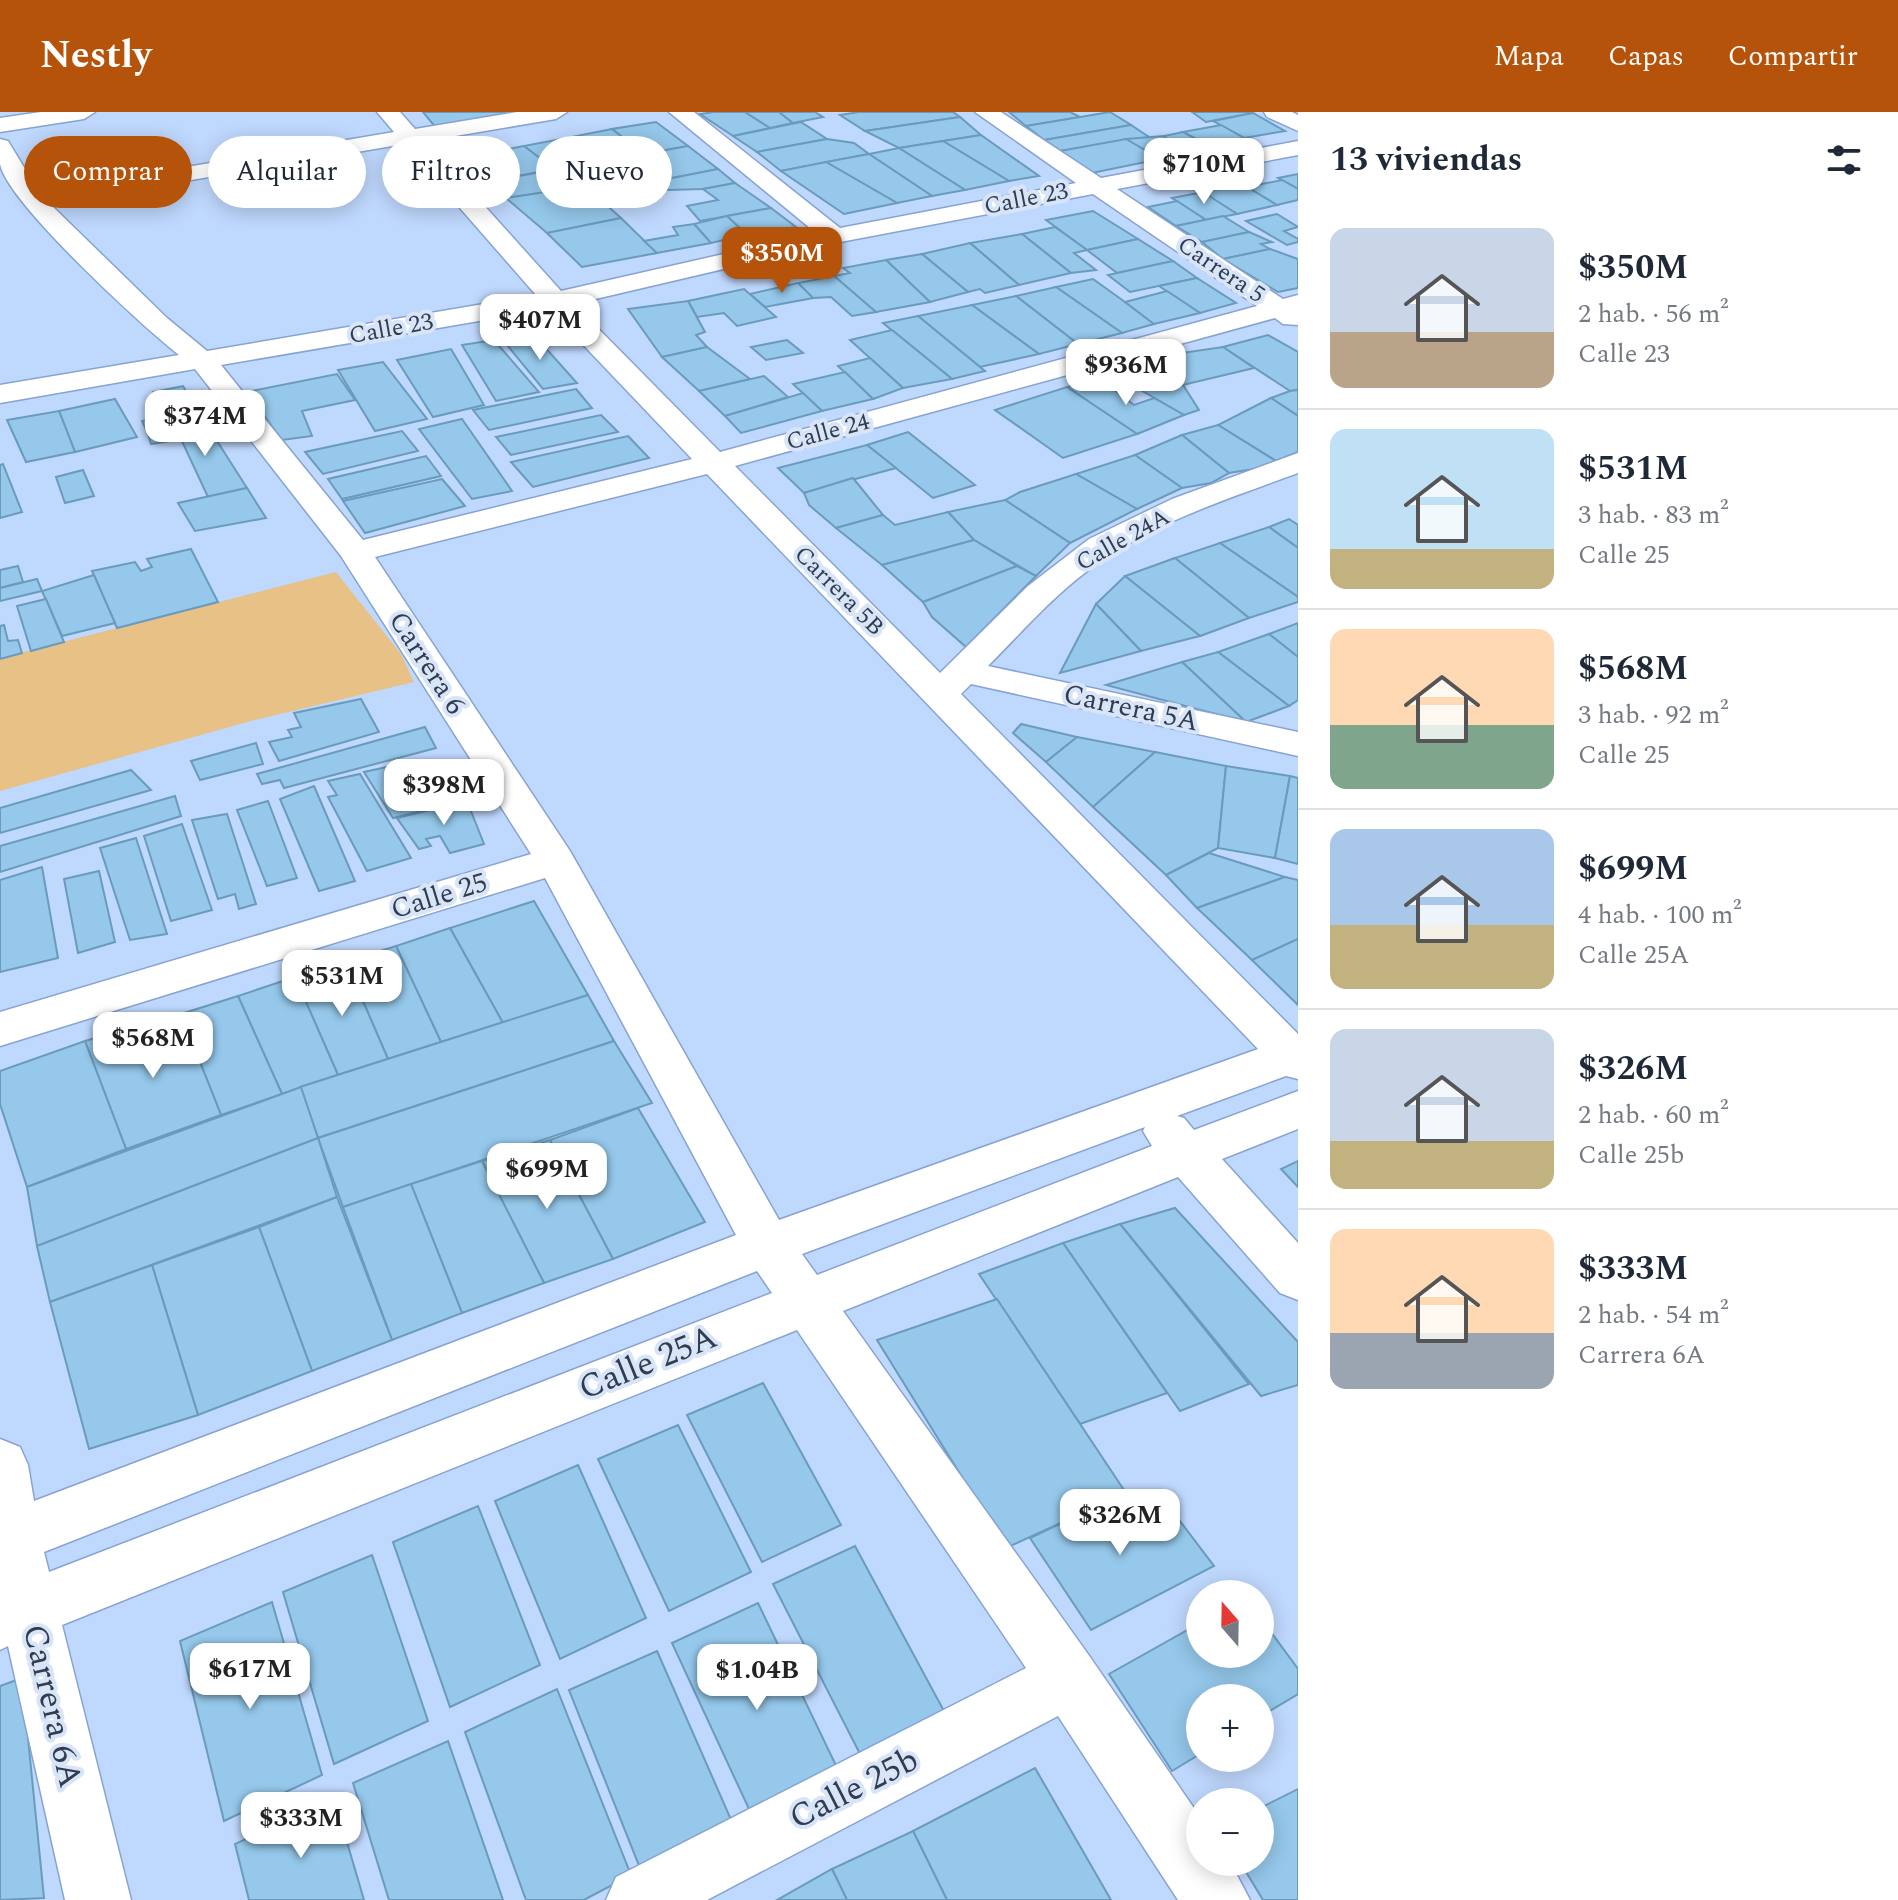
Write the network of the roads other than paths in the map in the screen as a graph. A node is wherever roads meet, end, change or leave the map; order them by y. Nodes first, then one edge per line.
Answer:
1 (84, 112) edge
2 (388, 112) edge
3 (556, 112) edge
4 (680, 112) edge
5 (986, 112) edge
6 (1275, 112) edge
7 (1298, 124) edge
8 (0, 125) edge
9 (410, 136) edge
10 (417, 136) edge
11 (382, 142) edge
12 (0, 146) edge
13 (1298, 148) edge
14 (192, 173) edge
15 (24, 186) edge
16 (1095, 186) junction
17 (40, 208) edge
18 (474, 208) edge
19 (835, 236) junction
20 (555, 300) junction
21 (1291, 311) edge
22 (204, 362) junction
23 (0, 394) edge
24 (1298, 462) edge
25 (713, 463) junction
26 (355, 552) junction
27 (952, 682) junction
28 (1298, 744) edge
29 (556, 861) junction
30 (0, 1029) edge
31 (1296, 1056) edge
32 (1148, 1107) junction
33 (1298, 1109) edge
34 (1185, 1153) junction
35 (767, 1245) junction
36 (1298, 1278) edge
37 (804, 1301) junction
38 (0, 1465) edge
39 (6, 1540) edge
40 (15, 1614) edge
41 (1069, 1678) junction
42 (98, 1900) edge
43 (639, 1900) edge
44 (1217, 1900) edge

1 - 8 street
2 - 9 street, Carrera 5B
3 - 10 street
4 - 19 street
5 - 16 street, Carrera 5
6 - 7 street
11 - 14 street
12 - 15 street, Carrera 6
13 - 16 street, Calle 23
16 - 19 street, Calle 23
16 - 21 street, Carrera 5
17 - 22 street, Carrera 6
18 - 20 street, Carrera 5B
19 - 20 street, Calle 23
20 - 22 street, Calle 23
20 - 25 street, Carrera 5B
21 - 25 street, Calle 24
22 - 23 street, Calle 23
22 - 26 street, Carrera 6
24 - 27 street, Calle 24A
25 - 26 street, Calle 24
25 - 27 street, Carrera 5B
26 - 29 street, Carrera 6
27 - 28 street, Carrera 5A
27 - 31 street, Carrera 5B
29 - 30 street, Calle 25
29 - 35 street, Carrera 6
31 - 32 street
32 - 34 street
32 - 35 street
33 - 34 street, Calle 25A
34 - 36 street
34 - 37 street, Calle 25A
35 - 37 street, Carrera 6
35 - 39 street
37 - 40 street, Calle 25A
37 - 41 street, Carrera 6
38 - 39 street, Carrera 6A
39 - 40 street, Carrera 6A
40 - 42 street, Carrera 6A
41 - 43 street, Calle 25b
41 - 44 street, Carrera 6

